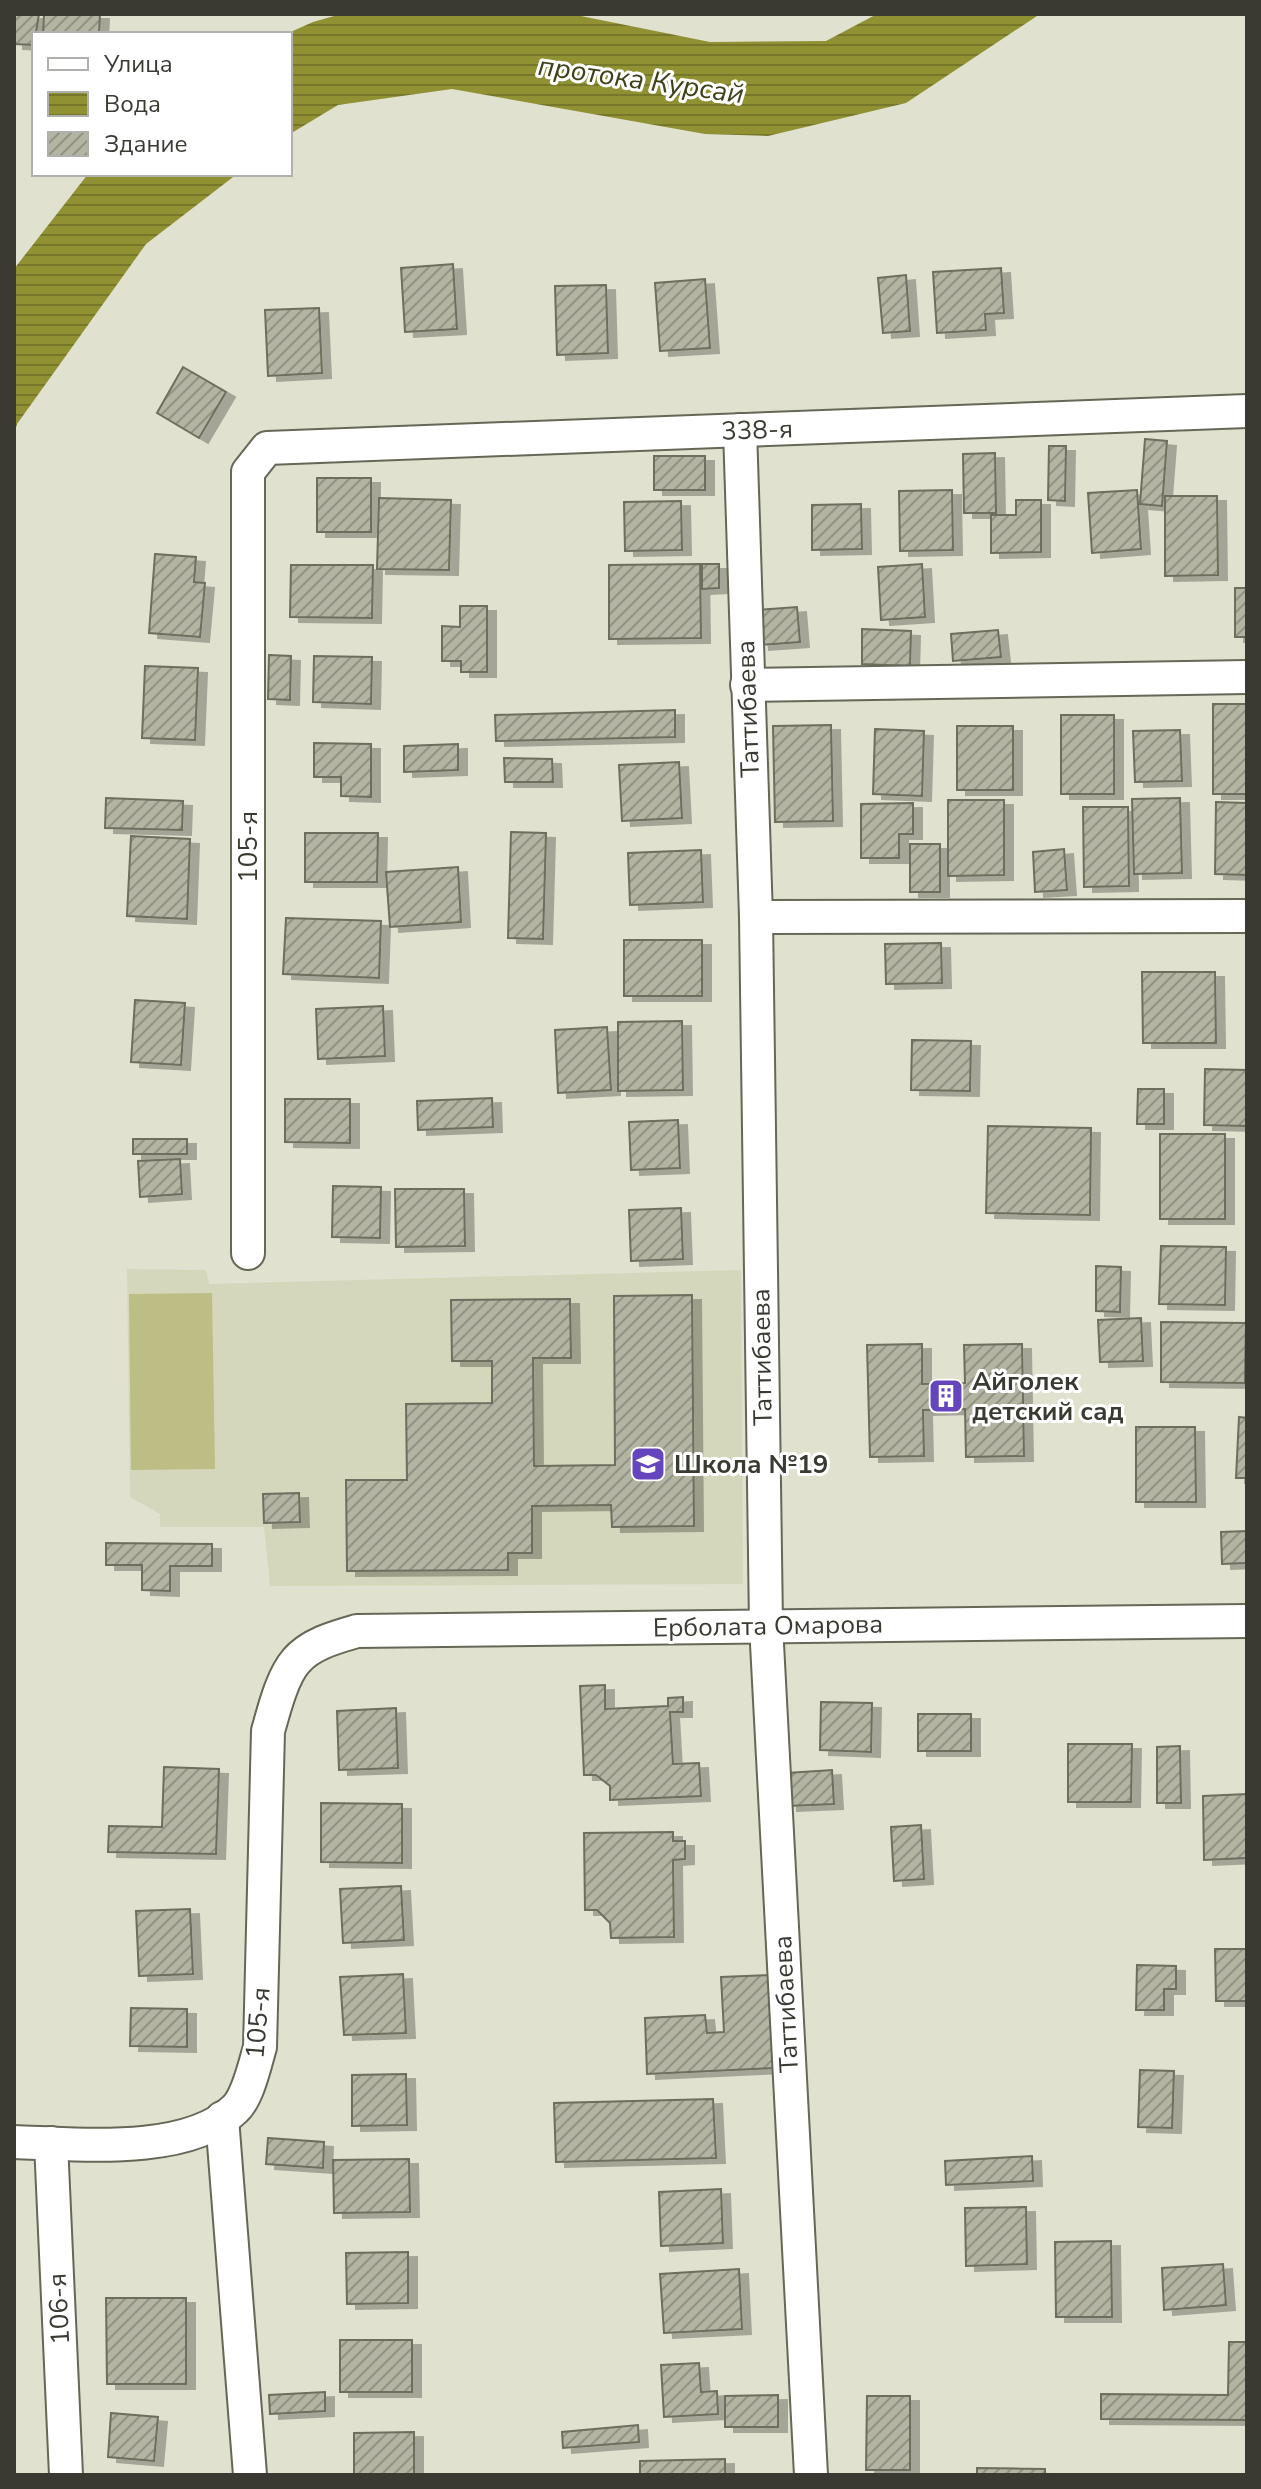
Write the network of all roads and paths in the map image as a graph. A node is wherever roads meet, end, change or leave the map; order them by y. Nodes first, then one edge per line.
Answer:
1 (1247, 411) edge
2 (740, 430) junction
3 (267, 448) joint
4 (1247, 677) edge
5 (747, 685) junction
6 (1247, 916) edge
7 (756, 917) junction
8 (248, 1253) dead end
9 (1247, 1621) edge
10 (766, 1625) junction
11 (296, 1661) joint
12 (222, 2118) junction
13 (14, 2142) edge
14 (51, 2143) junction
15 (66, 2475) edge
16 (250, 2475) edge
17 (811, 2475) edge

1 - 2 street, 338-я
2 - 3 street, 338-я
2 - 5 street, Таттибаева
3 - 8 street, 105-я
4 - 5 street
5 - 7 street, Таттибаева
6 - 7 street
7 - 10 street, Таттибаева
9 - 10 street, Ерболата Омарова
10 - 11 street, Ерболата Омарова
10 - 17 street, Таттибаева
11 - 12 street, 105-я
12 - 14 street
12 - 16 street
13 - 14 street
14 - 15 street, 106-я

